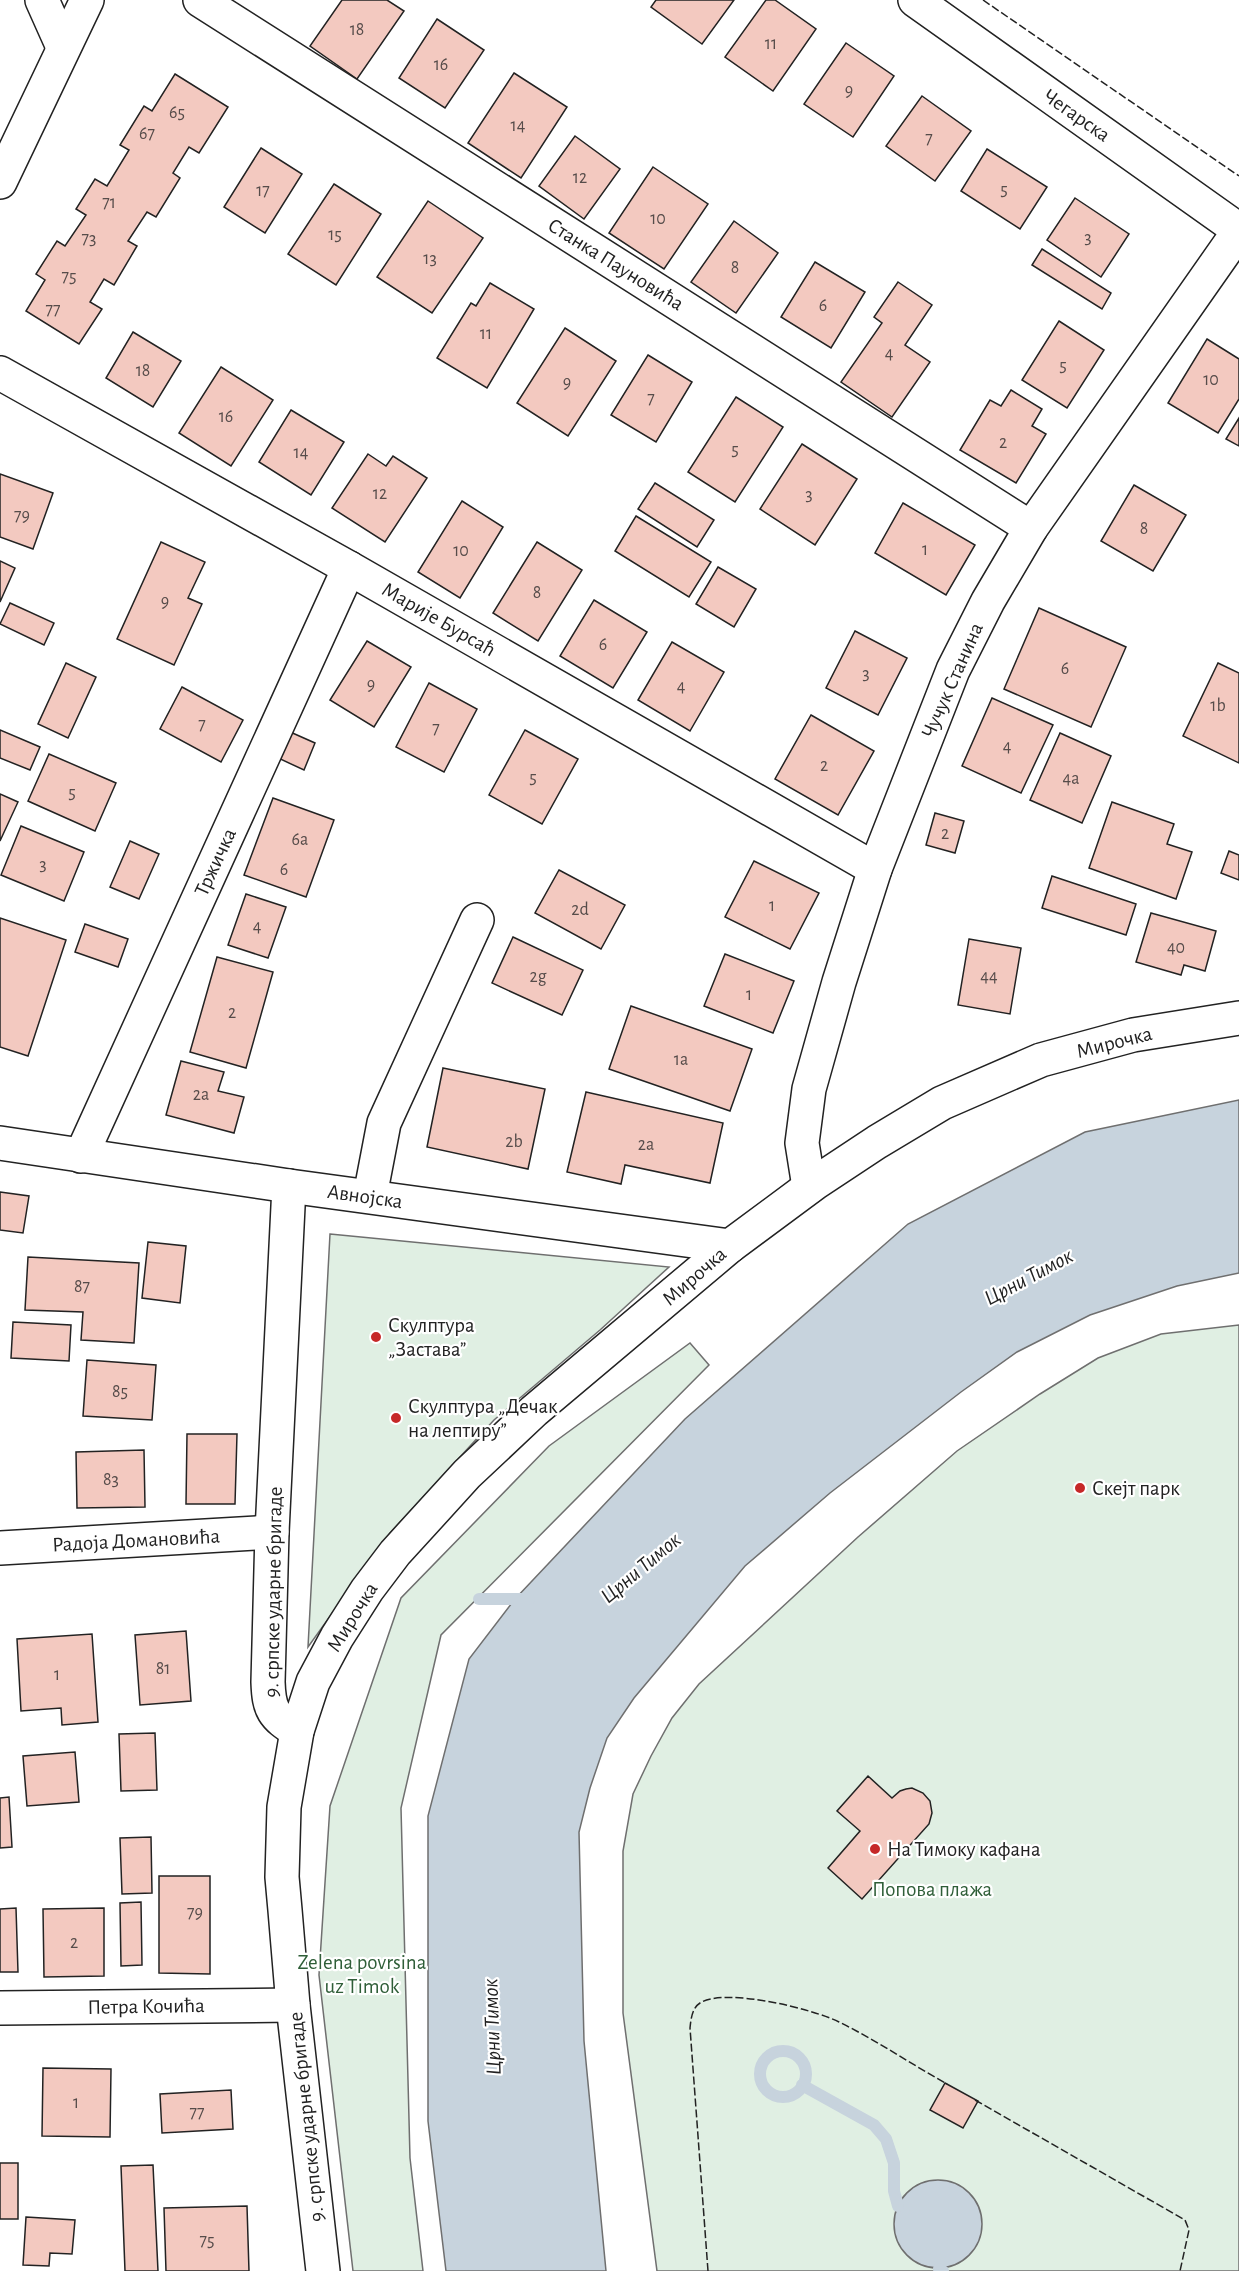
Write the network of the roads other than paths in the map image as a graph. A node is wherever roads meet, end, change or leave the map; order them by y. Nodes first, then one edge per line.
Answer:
1 (42, 0) edge
2 (87, 0) edge
3 (200, 0) edge
4 (915, 0) edge
5 (63, 47) junction
6 (0, 182) edge
7 (1239, 230) edge
8 (0, 373) edge
9 (1032, 528) junction
10 (349, 568) junction
11 (875, 868) junction
12 (477, 920) dead end
13 (1239, 1018) edge
14 (0, 1143) edge
15 (81, 1156) junction
16 (289, 1186) junction
17 (809, 1187) junction
18 (370, 1196) junction
19 (730, 1246) junction
20 (272, 1532) junction
21 (0, 1548) edge
22 (297, 1731) junction
23 (293, 2005) junction
24 (0, 2008) edge
25 (323, 2271) edge

1 - 5 street
2 - 5 street
3 - 9 street, Станка Пауновића
4 - 7 street, Чегарска
5 - 6 street
7 - 9 street, Чучук Станина
8 - 10 street, Марије Бурсаћ
9 - 11 street, Чучук Станина
10 - 11 street, Марије Бурсаћ
10 - 15 street, Тржичка
11 - 17 street, Чучук Станина
12 - 18 street
13 - 17 street, Мирочка
14 - 15 street, Авнојска
15 - 16 street, Авнојска
16 - 18 street, Авнојска
16 - 20 street, 9. српске ударне бригаде
17 - 19 street, Мирочка
18 - 19 street, Авнојска
19 - 22 street, Мирочка
20 - 21 street, Радоја Домановића
20 - 22 street, 9. српске ударне бригаде
22 - 23 street, 9. српске ударне бригаде
23 - 24 street, Петра Кочића
23 - 25 street, 9. српске ударне бригаде

